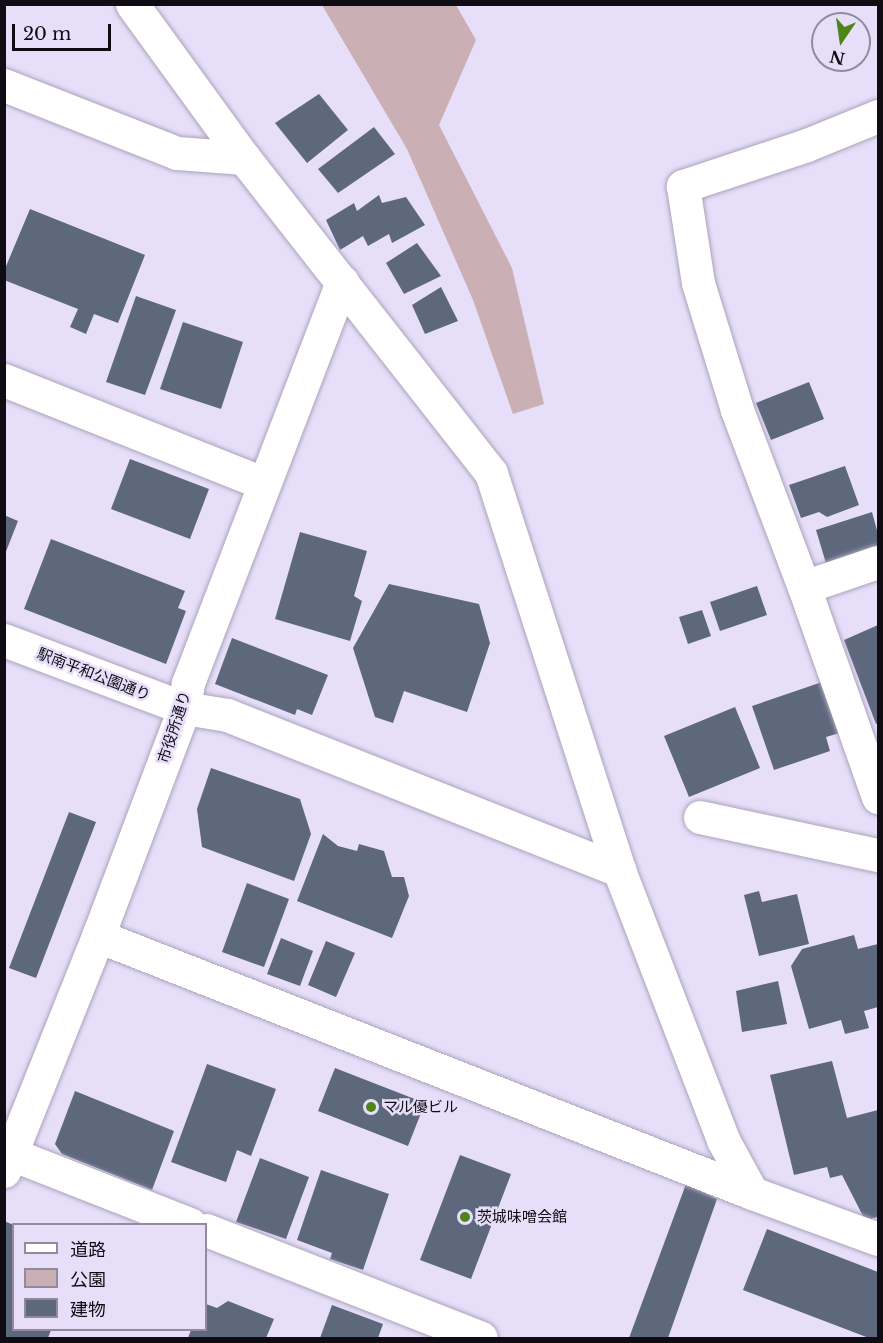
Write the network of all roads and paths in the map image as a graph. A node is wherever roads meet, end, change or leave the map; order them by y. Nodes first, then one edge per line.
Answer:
1 (132, 4) edge
2 (4, 85) edge
3 (879, 116) edge
4 (244, 158) junction
5 (342, 281) junction
6 (4, 380) edge
7 (263, 483) junction
8 (879, 562) edge
9 (804, 587) junction
10 (4, 640) edge
11 (183, 708) junction
12 (879, 797) edge
13 (700, 817) dead end
14 (879, 855) edge
15 (618, 870) junction
16 (98, 936) junction
17 (8, 1163) edge
18 (752, 1193) junction
19 (187, 1223) edge
20 (207, 1230) edge
21 (879, 1239) edge
22 (481, 1338) edge

1 - 4 street
2 - 4 street
3 - 9 street
4 - 5 street
5 - 7 street, 市役所通り
5 - 15 street
6 - 7 street
7 - 11 street, 市役所通り
8 - 9 street
9 - 12 street
10 - 11 street, 駅南平和公園通り
11 - 15 street, 駅南平和公園通り
11 - 16 street, 市役所通り
13 - 14 street
15 - 18 street
16 - 17 street, 市役所通り
16 - 18 street
17 - 19 street
18 - 21 street
20 - 22 street

